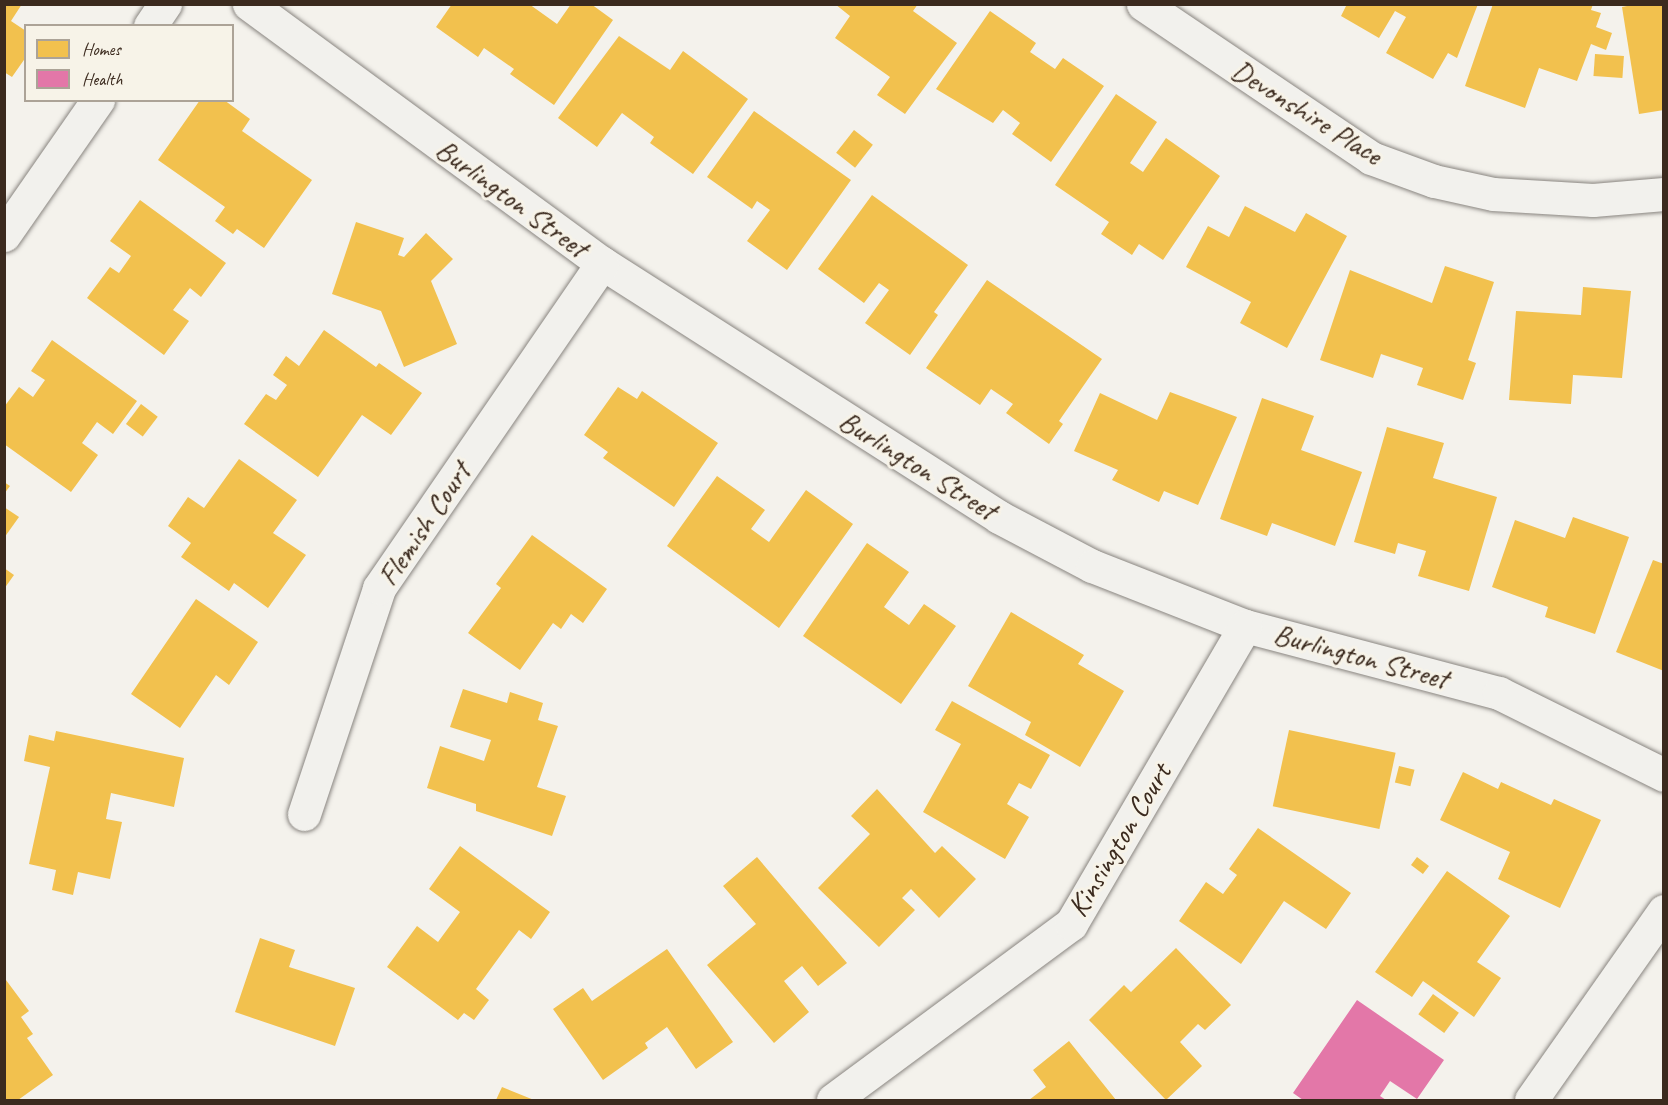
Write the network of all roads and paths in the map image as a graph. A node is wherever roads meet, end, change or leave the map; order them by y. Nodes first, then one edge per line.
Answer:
1 (165, 4) edge
2 (249, 4) edge
3 (1143, 4) edge
4 (151, 24) edge
5 (97, 102) edge
6 (1664, 194) edge
7 (4, 235) edge
8 (602, 263) junction
9 (1245, 626) junction
10 (1664, 775) edge
11 (304, 814) dead end
12 (1664, 911) edge
13 (833, 1101) edge
14 (1531, 1101) edge

1 - 4 street
2 - 8 street, Burlington Street
3 - 6 street, Devonshire Place
5 - 7 street
8 - 9 street, Burlington Street
8 - 11 street, Flemish Court
9 - 10 street, Burlington Street
9 - 13 street, Kinsington Court
12 - 14 street

